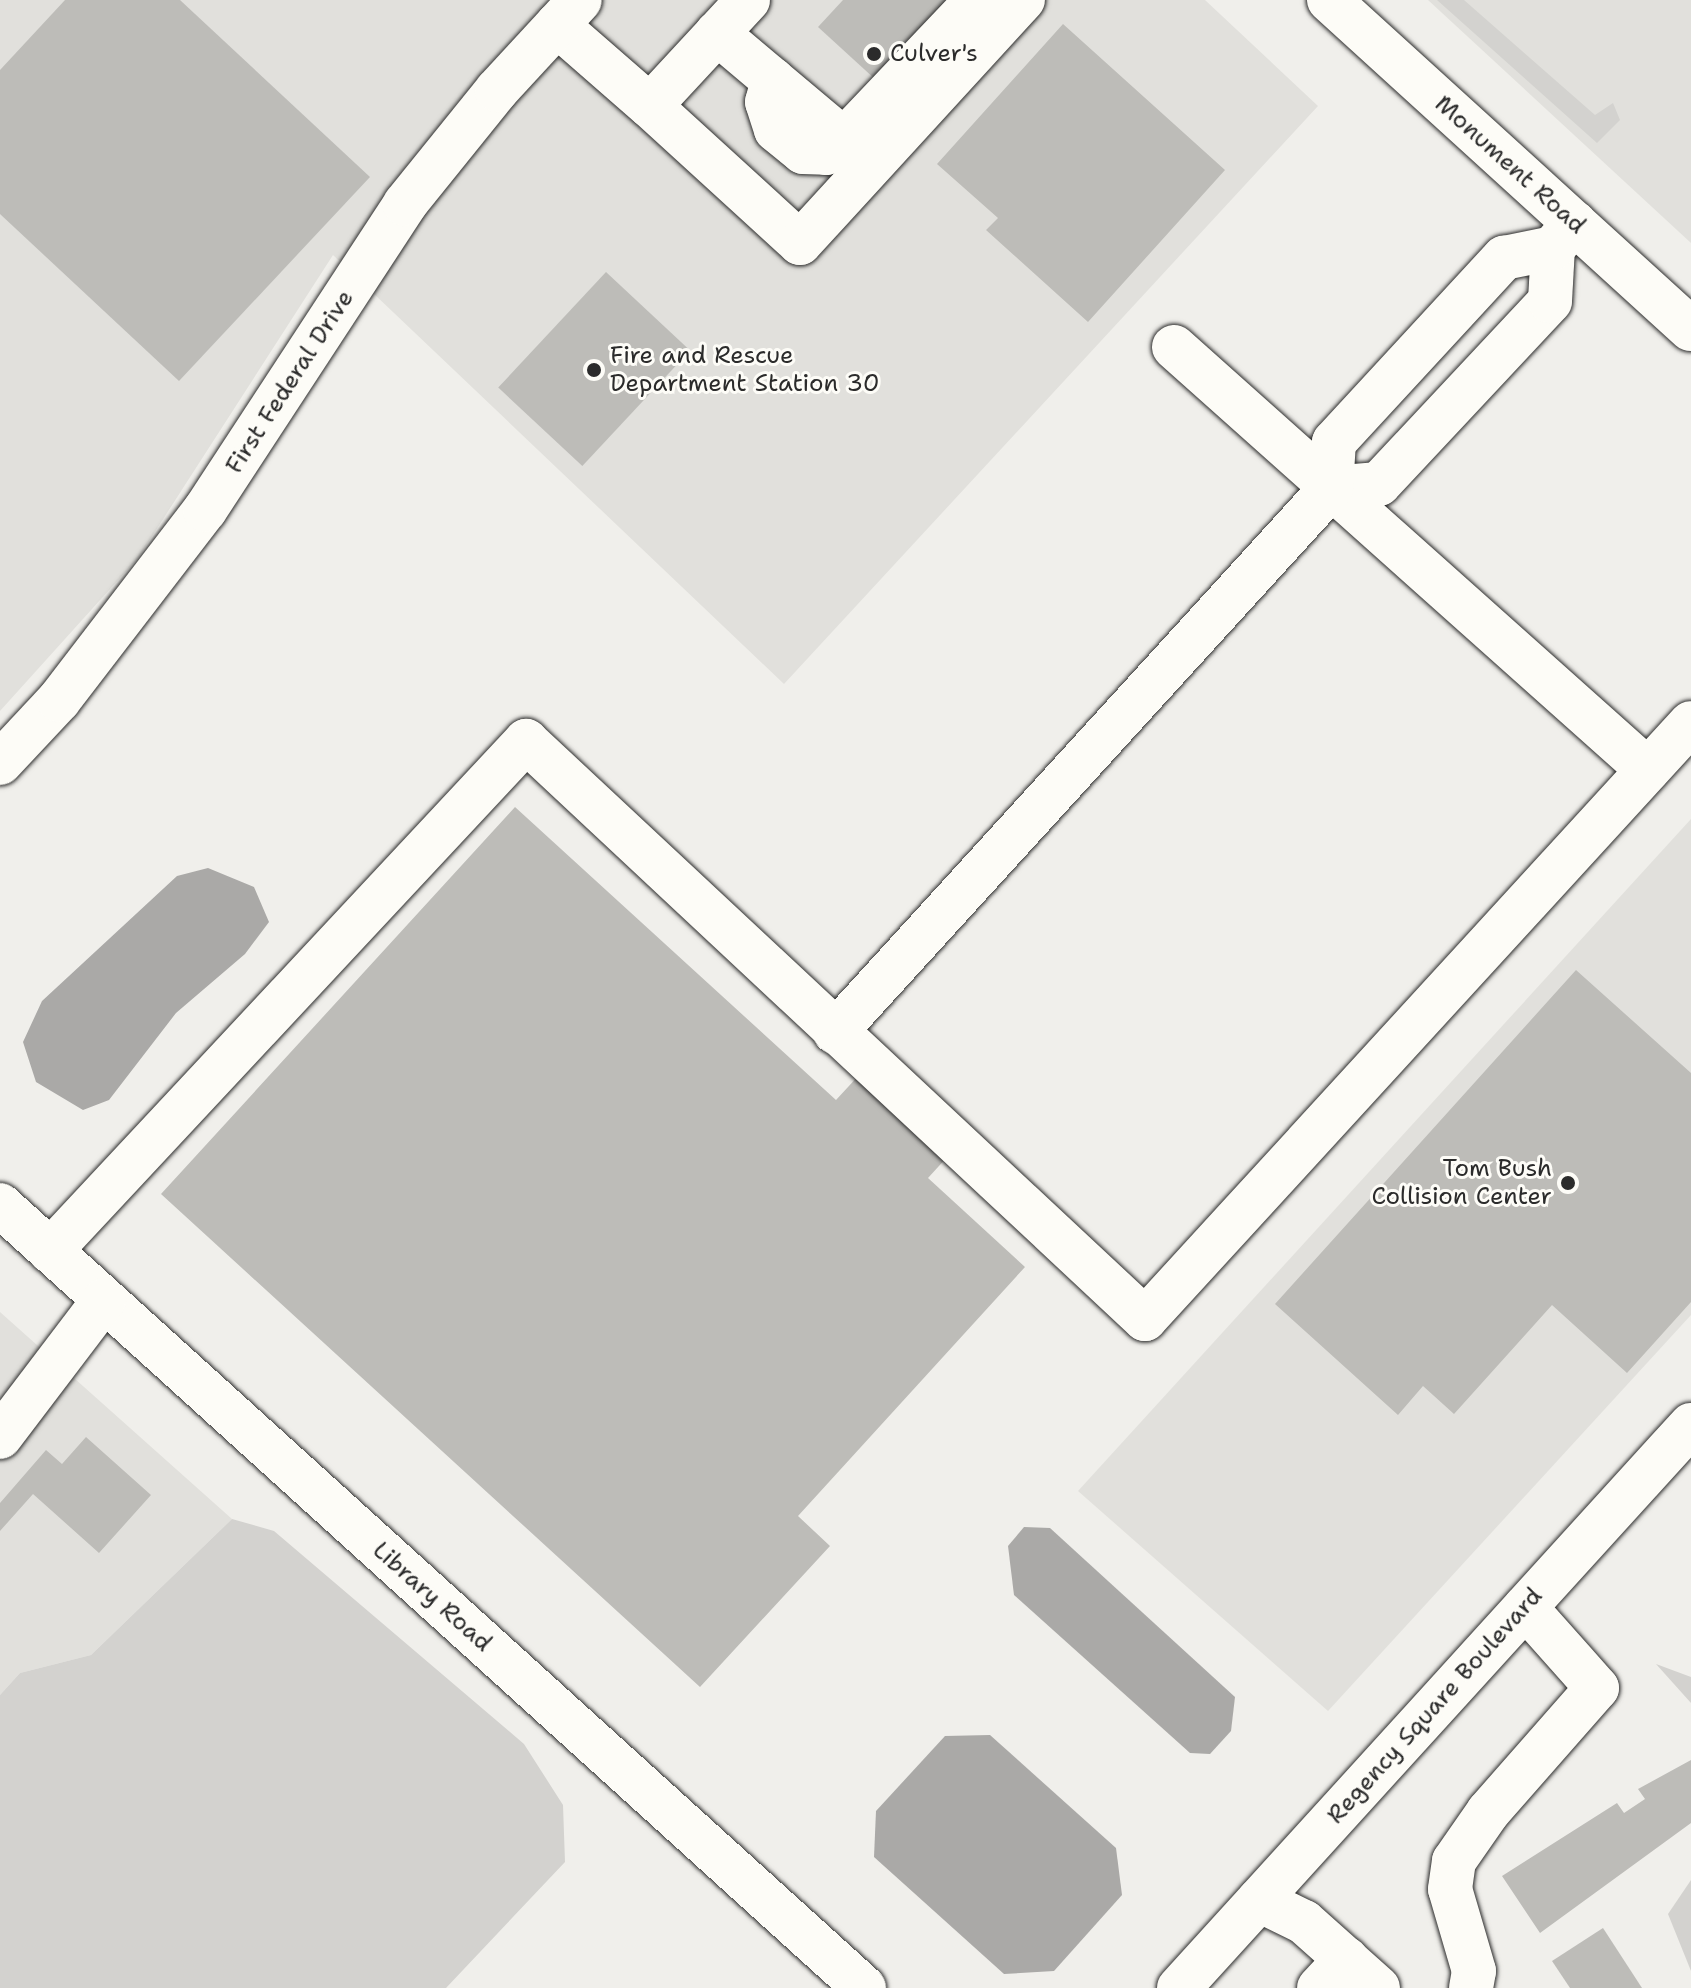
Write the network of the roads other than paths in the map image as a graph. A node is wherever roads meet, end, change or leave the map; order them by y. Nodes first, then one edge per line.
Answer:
1 (748, 0) edge
2 (977, 0) edge
3 (1023, 0) edge
4 (1347, 6) edge
5 (568, 12) edge
6 (717, 33) junction
7 (650, 106) junction
8 (857, 152) junction
9 (1564, 235) junction
10 (1691, 329) edge
11 (1174, 347) dead end
12 (1331, 488) junction
13 (1691, 723) edge
14 (0, 763) edge
15 (1648, 770) junction
16 (835, 1032) junction
17 (0, 1205) edge
18 (50, 1251) junction
19 (104, 1300) junction
20 (1691, 1425) edge
21 (0, 1437) edge
22 (1525, 1607) junction
23 (1259, 1900) junction
24 (1332, 1974) edge
25 (864, 1988) edge
26 (1179, 1988) edge
27 (1378, 1988) edge
28 (1471, 1988) edge

1 - 6 street
2 - 8 street
3 - 8 street
4 - 9 street, Monument Road
5 - 7 street
5 - 14 street, First Federal Drive
6 - 7 street
6 - 8 street
7 - 8 street
9 - 10 street, Monument Road
9 - 12 street
9 - 12 street
11 - 12 street
12 - 15 street
12 - 16 street
13 - 15 street
15 - 16 street
16 - 18 street
17 - 18 street, Library Road
18 - 19 street, Library Road
19 - 21 street
19 - 25 street, Library Road
20 - 22 street, Regency Square Boulevard
22 - 23 street, Regency Square Boulevard
22 - 28 street
23 - 24 street
23 - 26 street, Regency Square Boulevard
24 - 27 street

